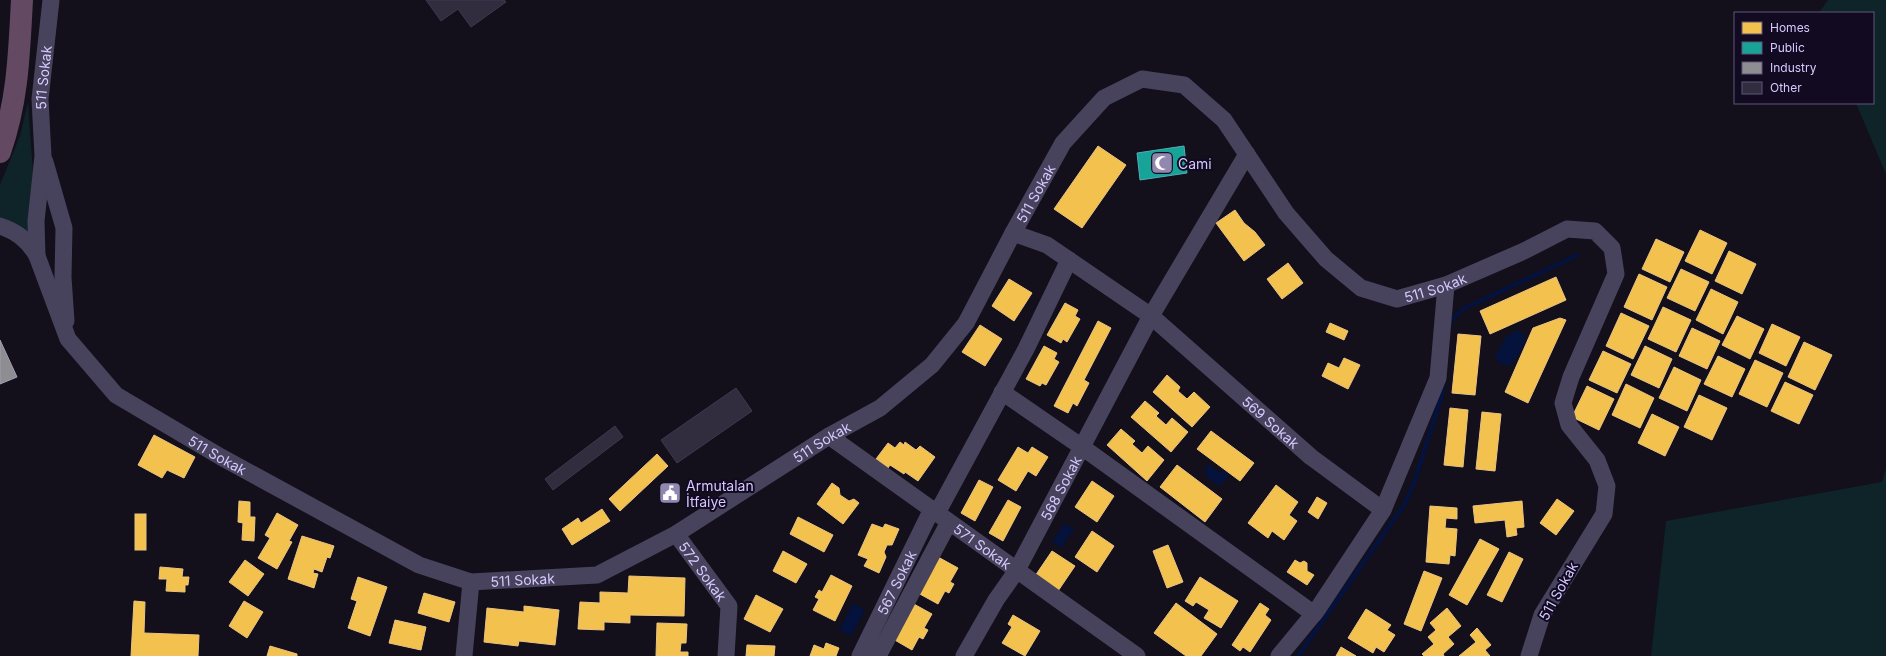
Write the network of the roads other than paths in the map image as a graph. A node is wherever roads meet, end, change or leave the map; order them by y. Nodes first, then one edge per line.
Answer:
1 (22, 0) edge
2 (51, 0) edge
3 (0, 152) edge
4 (1247, 154) junction
5 (43, 156) junction
6 (0, 226) edge
7 (1013, 233) junction
8 (37, 256) junction
9 (1069, 260) junction
10 (1446, 285) junction
11 (1151, 316) junction
12 (68, 339) junction
13 (1002, 392) junction
14 (829, 436) junction
15 (1082, 447) junction
16 (1383, 510) junction
17 (939, 515) junction
18 (676, 534) junction
19 (1017, 570) junction
20 (471, 582) junction
21 (1314, 614) junction
22 (464, 656) edge
23 (726, 656) edge
24 (860, 656) edge
25 (878, 656) edge
26 (964, 656) edge
27 (1137, 656) edge
28 (1279, 656) edge
29 (1529, 656) edge

1 - 3 highway
2 - 5 street, 511 Sokak
4 - 7 street, 511 Sokak
4 - 10 street, 511 Sokak
4 - 11 street, 568 Sokak
5 - 8 street, 511 Sokak
5 - 12 street, 511 Sokak
6 - 8 street, 511 Sokak
7 - 9 street, 569 Sokak
7 - 14 street, 511 Sokak
8 - 12 street, 511 Sokak
9 - 11 street, 569 Sokak
9 - 13 street
10 - 16 street
10 - 29 street, 511 Sokak
11 - 15 street, 568 Sokak
11 - 16 street, 569 Sokak
12 - 20 street, 511 Sokak
13 - 15 street
13 - 17 street
14 - 17 street, 571 Sokak
14 - 18 street, 511 Sokak
15 - 19 street, 568 Sokak
15 - 21 street
16 - 21 street
17 - 19 street, 571 Sokak
17 - 24 street, 567 Sokak
17 - 25 street, 567 Sokak
18 - 20 street, 511 Sokak
18 - 23 street, 572 Sokak
19 - 26 street, 568 Sokak
19 - 27 street, 571 Sokak
20 - 22 street
21 - 28 street

